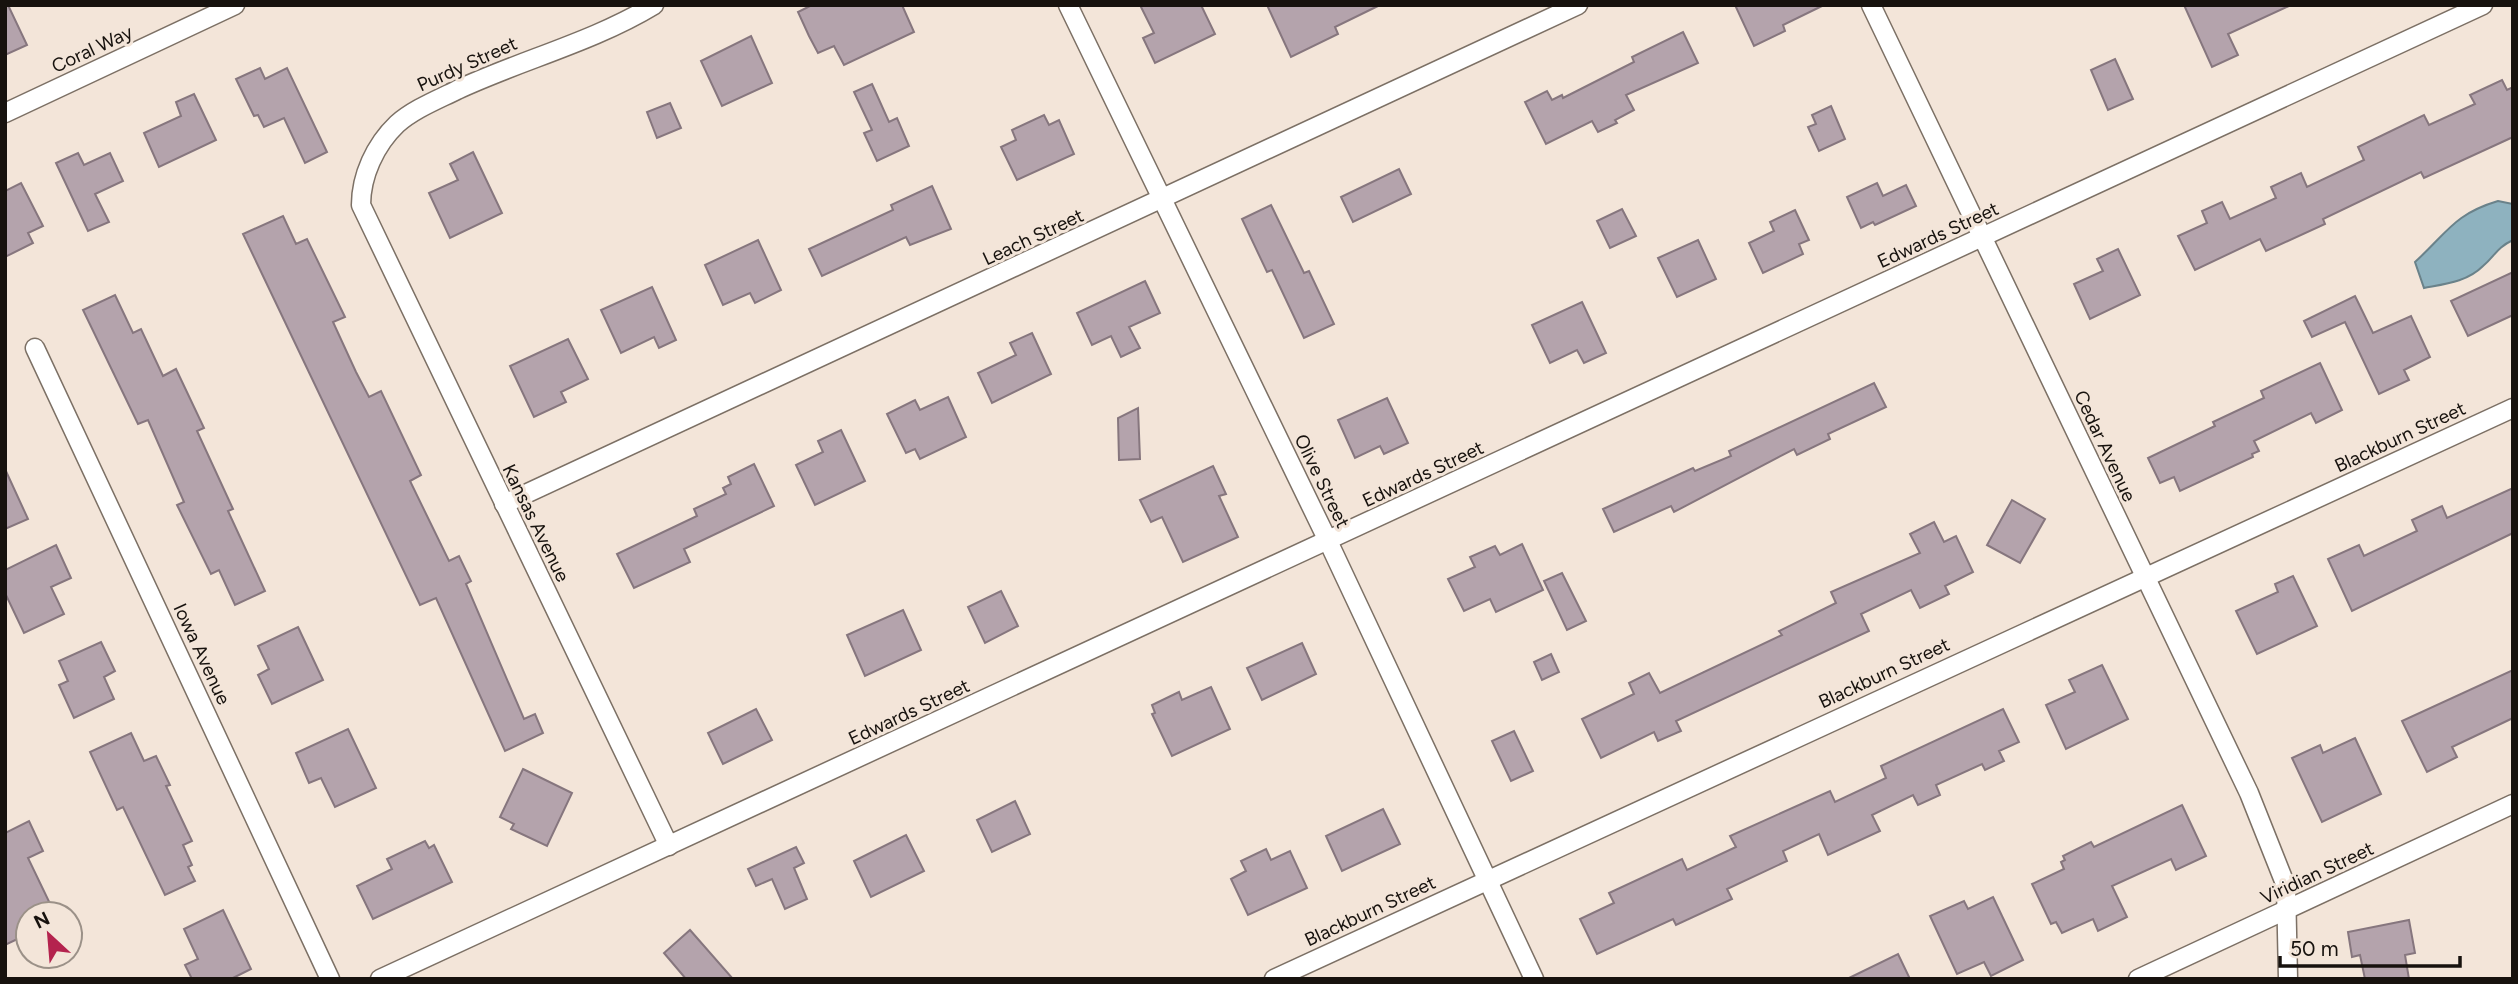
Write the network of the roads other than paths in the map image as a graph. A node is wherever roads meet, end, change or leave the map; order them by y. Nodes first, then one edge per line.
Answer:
1 (235, 5) edge
2 (654, 5) edge
3 (1068, 5) edge
4 (1578, 5) edge
5 (1871, 5) edge
6 (2483, 5) edge
7 (5, 113) edge
8 (1162, 200) junction
9 (365, 218) joint
10 (1984, 237) junction
11 (35, 348) dead end
12 (2513, 408) edge
13 (504, 504) junction
14 (1328, 541) junction
15 (2143, 577) junction
16 (2513, 804) edge
17 (669, 846) junction
18 (1486, 880) junction
19 (2288, 910) junction
20 (330, 979) edge
21 (380, 979) edge
22 (1274, 979) edge
23 (1534, 979) edge
24 (2138, 979) edge
25 (2288, 979) edge

1 - 7 street, Coral Way
2 - 9 street, Purdy Street
3 - 8 street, Olive Street
4 - 8 street, Leach Street
5 - 10 street, Cedar Avenue
6 - 10 street, Edwards Street
8 - 13 street, Leach Street
8 - 14 street, Olive Street
9 - 13 street, Kansas Avenue
10 - 14 street, Edwards Street
10 - 15 street, Cedar Avenue
11 - 20 street, Iowa Avenue
12 - 15 street, Blackburn Street
13 - 17 street, Kansas Avenue
14 - 17 street, Edwards Street
14 - 18 street, Olive Street
15 - 18 street, Blackburn Street
15 - 19 street, Cedar Avenue
16 - 19 street, Viridian Street
17 - 21 street, Edwards Street
18 - 22 street, Blackburn Street
18 - 23 street, Olive Street
19 - 24 street, Viridian Street
19 - 25 street, Cedar Avenue

